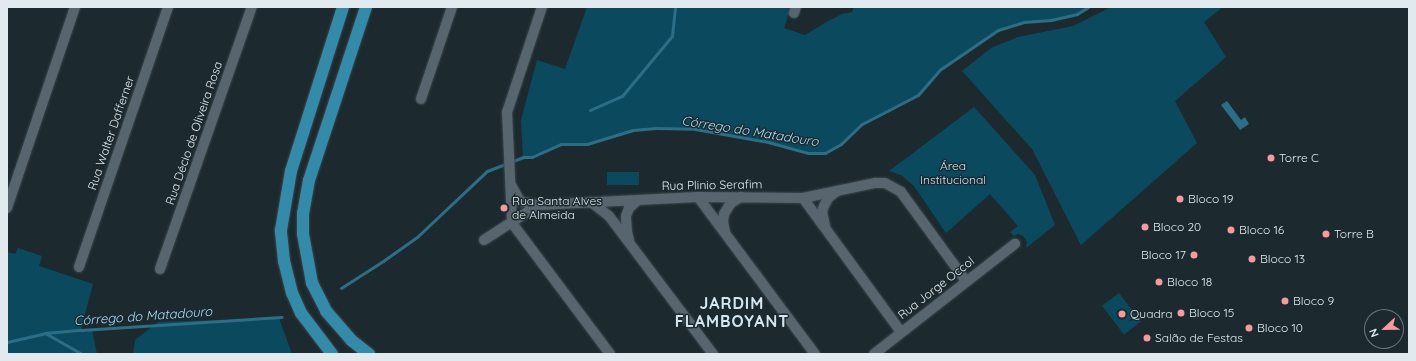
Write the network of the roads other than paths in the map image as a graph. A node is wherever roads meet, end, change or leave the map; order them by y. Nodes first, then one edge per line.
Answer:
1 (75, 7) edge
2 (168, 7) edge
3 (252, 7) edge
4 (343, 7) edge
5 (366, 7) edge
6 (452, 7) edge
7 (542, 7) edge
8 (421, 99) dead end
9 (510, 181) junction
10 (837, 191) junction
11 (698, 197) junction
12 (741, 197) junction
13 (803, 198) junction
14 (638, 200) junction
15 (591, 202) junction
16 (538, 206) junction
17 (7, 208) edge
18 (512, 223) junction
19 (725, 232) junction
20 (828, 233) junction
21 (484, 240) dead end
22 (1015, 244) dead end
23 (634, 249) junction
24 (79, 267) dead end
25 (160, 268) dead end
26 (966, 281) junction
27 (901, 332) junction
28 (332, 354) edge
29 (369, 354) edge
30 (610, 354) edge
31 (713, 354) edge
32 (815, 354) edge
33 (874, 354) edge

1 - 17 street
2 - 24 street, Rua Walter Dafferner
3 - 25 street, Rua Décio de Oliveira Rosa
4 - 28 main road
5 - 29 main road
6 - 8 street
7 - 9 street
9 - 16 street, Rua Plinio Serafim
9 - 18 street
10 - 13 street, Rua Plinio Serafim
10 - 20 street
10 - 26 street, Rua Plinio Serafim
11 - 12 street, Rua Plinio Serafim
11 - 14 street, Rua Plinio Serafim
11 - 19 street
12 - 13 street, Rua Plinio Serafim
12 - 19 street
13 - 20 street
14 - 15 street, Rua Plinio Serafim
14 - 23 street
15 - 16 street, Rua Plinio Serafim
15 - 23 street
16 - 18 street, Rua Plinio Serafim
18 - 21 street, Rua Plinio Serafim
18 - 30 street
19 - 32 street
20 - 27 street
22 - 26 street, Rua Jorge Occol
23 - 31 street
26 - 27 street, Rua Jorge Occol
27 - 33 street, Rua Jorge Occol

